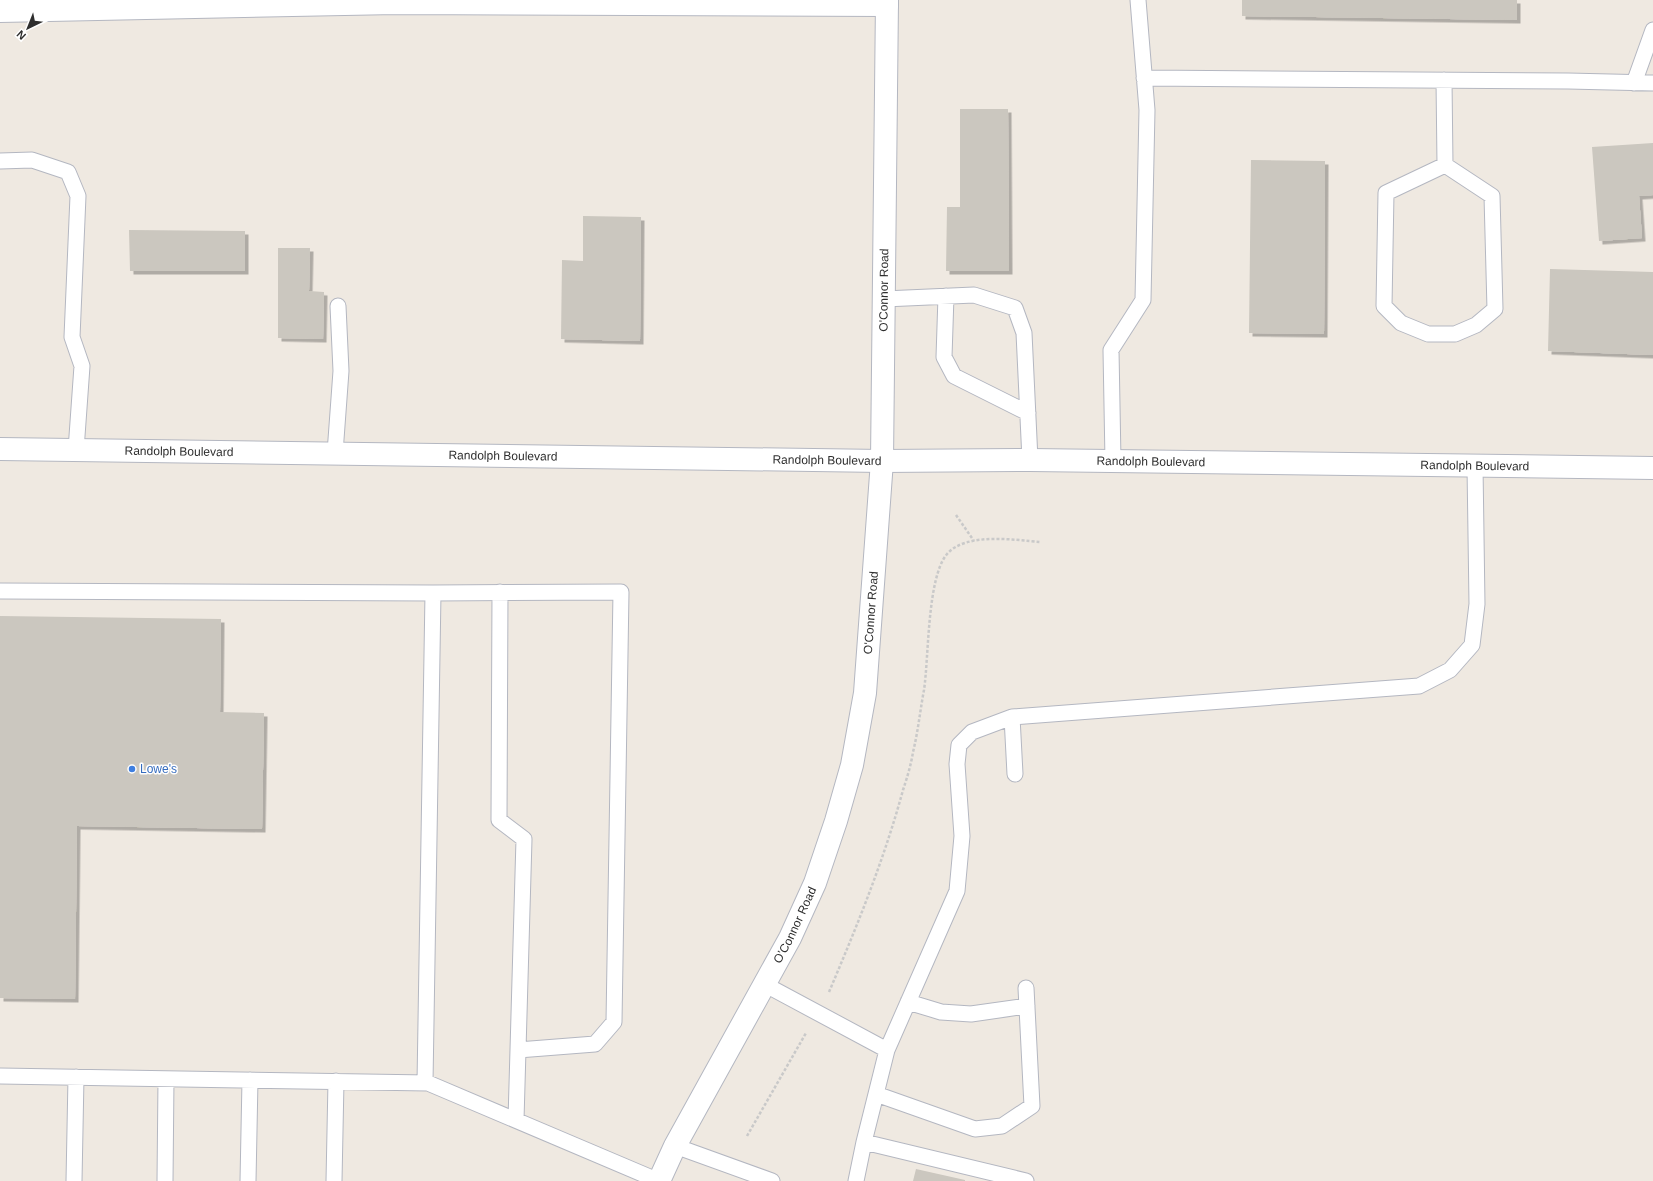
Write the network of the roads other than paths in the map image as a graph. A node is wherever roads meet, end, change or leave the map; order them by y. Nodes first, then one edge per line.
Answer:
1 (1138, 0) edge
2 (396, 1) edge
3 (887, 2) edge
4 (0, 11) edge
5 (1653, 30) edge
6 (1144, 78) junction
7 (1444, 80) junction
8 (1634, 83) junction
9 (1653, 83) edge
10 (0, 161) edge
11 (1445, 165) junction
12 (946, 296) junction
13 (884, 299) junction
14 (338, 306) dead end
15 (1028, 413) junction
16 (0, 449) edge
17 (76, 450) junction
18 (335, 452) junction
19 (1030, 460) junction
20 (882, 461) junction
21 (1113, 462) junction
22 (1475, 466) junction
23 (1653, 468) edge
24 (0, 591) edge
25 (500, 592) junction
26 (433, 593) junction
27 (1012, 718) junction
28 (1015, 774) dead end
29 (764, 984) junction
30 (1026, 988) dead end
31 (908, 1002) junction
32 (1026, 1006) junction
33 (518, 1050) junction
34 (887, 1050) junction
35 (0, 1076) edge
36 (76, 1077) junction
37 (166, 1079) junction
38 (250, 1080) junction
39 (336, 1081) junction
40 (425, 1082) junction
41 (876, 1094) junction
42 (516, 1120) junction
43 (864, 1142) junction
44 (675, 1146) junction
45 (767, 1180) edge
46 (74, 1181) edge
47 (165, 1181) edge
48 (248, 1181) edge
49 (334, 1181) edge
50 (659, 1181) edge
51 (856, 1181) edge
52 (1026, 1181) edge

1 - 6 lane
2 - 3 main road
2 - 4 main road
3 - 13 main road, O'Connor Road
5 - 8 lane
6 - 7 lane
6 - 21 lane
7 - 8 lane
7 - 11 lane
8 - 9 lane
10 - 17 lane
11 - 11 lane
12 - 13 lane
12 - 15 lane
12 - 15 lane
13 - 20 main road, O'Connor Road
14 - 18 lane
15 - 19 lane
16 - 17 main road, Randolph Boulevard
17 - 18 main road, Randolph Boulevard
18 - 20 main road, Randolph Boulevard
19 - 20 main road, Randolph Boulevard
19 - 21 main road, Randolph Boulevard
20 - 29 main road, O'Connor Road
21 - 22 main road, Randolph Boulevard
22 - 23 main road, Randolph Boulevard
22 - 27 lane
24 - 26 lane
25 - 26 lane
25 - 33 lane
25 - 33 lane
26 - 40 lane
27 - 28 lane
27 - 31 lane
29 - 34 lane
29 - 44 main road, O'Connor Road
30 - 32 lane
31 - 32 lane
31 - 34 lane
32 - 41 lane
33 - 42 lane
34 - 41 lane
35 - 36 lane
36 - 37 lane
36 - 46 lane
37 - 38 lane
37 - 47 lane
38 - 39 lane
38 - 48 lane
39 - 40 lane
39 - 49 lane
40 - 42 lane
41 - 43 lane
42 - 50 lane
43 - 51 lane
43 - 52 lane
44 - 45 lane
44 - 50 main road, O'Connor Road

